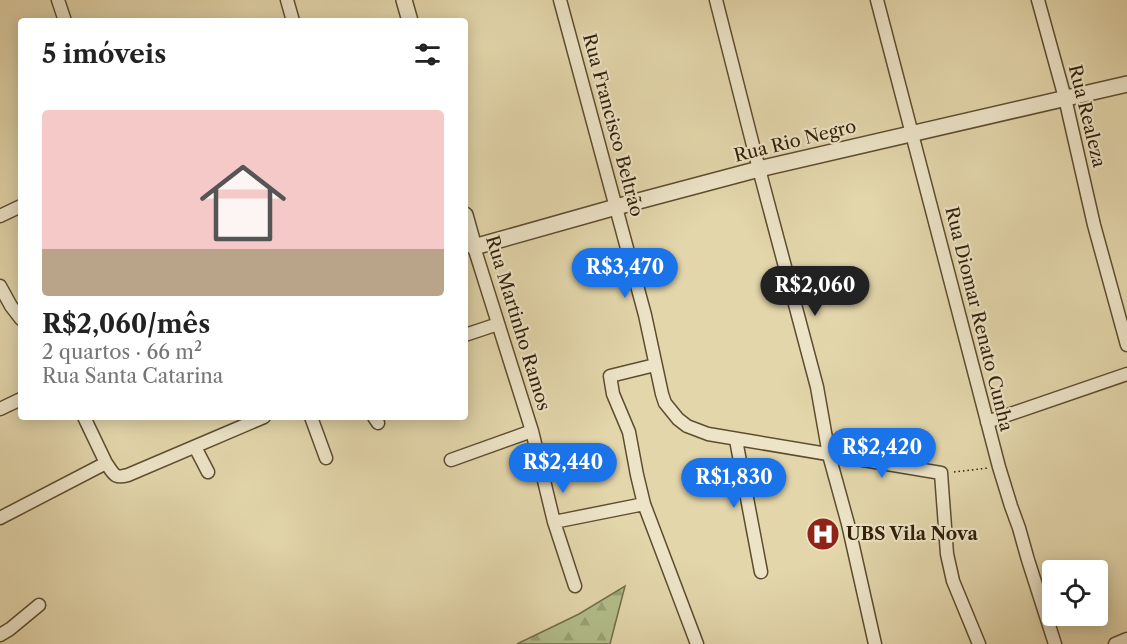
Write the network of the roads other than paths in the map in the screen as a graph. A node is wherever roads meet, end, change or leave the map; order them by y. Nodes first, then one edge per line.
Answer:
1 (58, 0) edge
2 (287, 0) edge
3 (404, 0) edge
4 (560, 0) edge
5 (716, 0) edge
6 (877, 0) edge
7 (1038, 0) edge
8 (64, 18) edge
9 (292, 18) edge
10 (409, 18) edge
11 (1127, 84) edge
12 (1065, 98) junction
13 (912, 133) junction
14 (759, 170) junction
15 (18, 207) edge
16 (616, 207) junction
17 (0, 216) edge
18 (468, 231) edge
19 (472, 253) edge
20 (0, 286) edge
21 (18, 315) edge
22 (498, 324) junction
23 (468, 334) edge
24 (1127, 345) edge
25 (655, 365) junction
26 (1127, 374) edge
27 (18, 400) edge
28 (0, 409) edge
29 (84, 420) edge
30 (257, 420) edge
31 (313, 420) edge
32 (987, 422) junction
33 (532, 431) junction
34 (736, 440) junction
35 (195, 447) junction
36 (829, 454) junction
37 (326, 458) dead end
38 (451, 460) dead end
39 (106, 463) junction
40 (208, 472) dead end
41 (644, 504) junction
42 (0, 518) edge
43 (554, 522) junction
44 (761, 572) dead end
45 (576, 586) dead end
46 (39, 605) dead end
47 (0, 635) edge
48 (1127, 639) edge
49 (698, 644) edge
50 (875, 644) edge
51 (979, 644) edge
52 (1055, 644) edge
53 (1115, 644) edge

1 - 8 street
2 - 9 street
3 - 10 street
4 - 16 street, Rua Francisco Beltrão
5 - 14 street
6 - 13 street, Rua Diomar Renato Cunha
7 - 12 street, Rua Realeza
11 - 12 street, Rua Rio Negro
12 - 13 street, Rua Rio Negro
12 - 24 street, Rua Realeza
13 - 14 street, Rua Rio Negro
13 - 32 street, Rua Diomar Renato Cunha
14 - 16 street, Rua Rio Negro
14 - 36 street
15 - 17 street
16 - 19 street, Rua Rio Negro
16 - 25 street, Rua Francisco Beltrão
18 - 19 street, Rua Martinho Ramos
19 - 22 street, Rua Martinho Ramos
20 - 21 street
22 - 23 street
22 - 33 street, Rua Martinho Ramos
25 - 34 street, Rua Francisco Beltrão
25 - 41 street
26 - 32 street
27 - 28 street
29 - 39 street
30 - 35 street
31 - 37 street
32 - 52 street, Rua Diomar Renato Cunha
33 - 38 street
33 - 43 street, Rua Martinho Ramos
34 - 36 street, Rua Francisco Beltrão
34 - 44 street
35 - 39 street
35 - 40 street
36 - 50 street
36 - 51 street, Rua Francisco Beltrão
39 - 42 street
41 - 43 street
41 - 49 street
43 - 45 street, Rua Martinho Ramos
46 - 47 street
48 - 53 street

